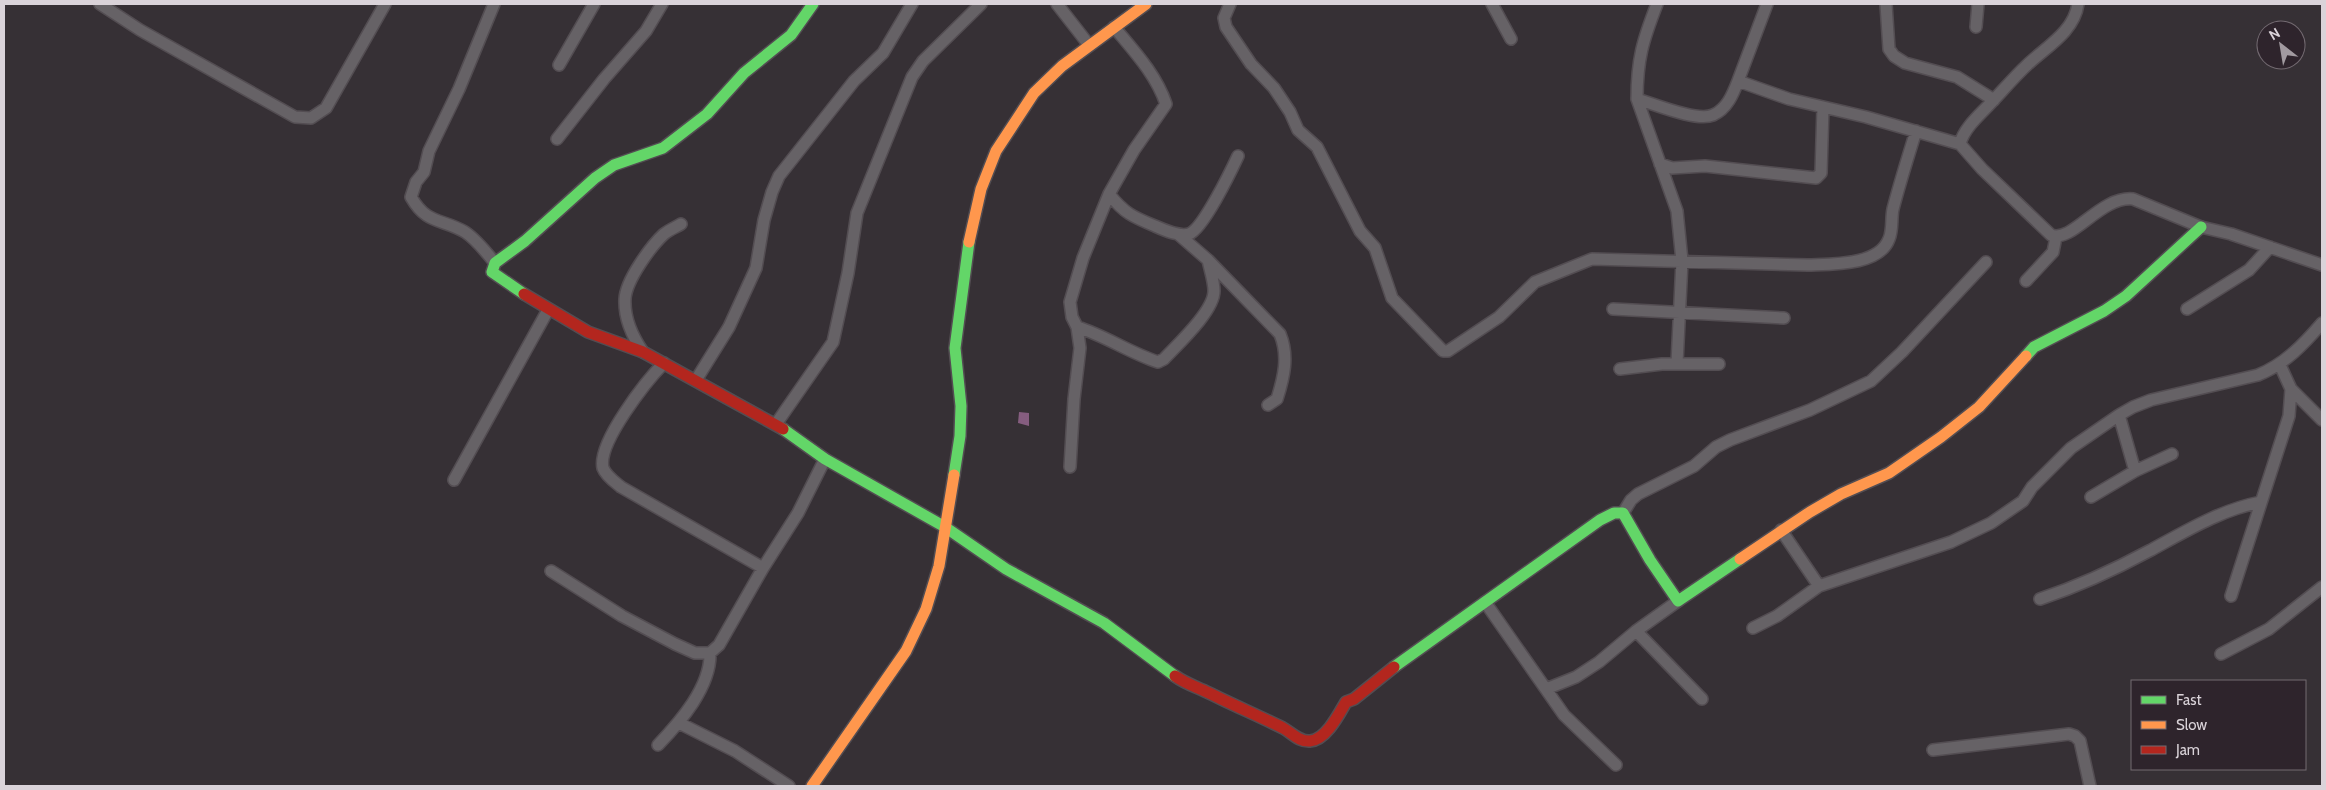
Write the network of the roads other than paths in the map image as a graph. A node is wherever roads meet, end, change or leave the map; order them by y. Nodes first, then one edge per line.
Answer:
1 (100, 4) edge
2 (385, 4) edge
3 (494, 4) edge
4 (594, 4) edge
5 (662, 4) edge
6 (813, 4) edge
7 (912, 4) edge
8 (981, 4) edge
9 (1057, 4) edge
10 (1146, 4) edge
11 (1230, 4) edge
12 (1492, 4) edge
13 (1657, 4) edge
14 (1767, 4) edge
15 (1886, 4) edge
16 (1978, 4) edge
17 (2078, 4) edge
18 (1114, 27) junction
19 (1976, 27) dead end
20 (1511, 39) dead end
21 (1089, 45) junction
22 (559, 65) dead end
23 (1738, 81) junction
24 (1636, 99) junction
25 (1994, 100) junction
26 (1823, 107) junction
27 (1916, 131) junction
28 (557, 139) dead end
29 (1960, 144) junction
30 (1238, 156) dead end
31 (1660, 164) junction
32 (1110, 194) junction
33 (681, 224) dead end
34 (2201, 227) junction
35 (1178, 234) junction
36 (2056, 237) junction
37 (2270, 247) junction
38 (1208, 260) junction
39 (1682, 261) junction
40 (1986, 262) dead end
41 (495, 263) junction
42 (2322, 265) edge
43 (2026, 281) dead end
44 (1613, 309) dead end
45 (2187, 309) dead end
46 (548, 310) junction
47 (1678, 311) junction
48 (1784, 318) dead end
49 (2322, 323) edge
50 (1077, 327) junction
51 (643, 352) junction
52 (664, 363) junction
53 (1677, 363) junction
54 (1720, 364) dead end
55 (2280, 365) junction
56 (1620, 369) dead end
57 (696, 380) junction
58 (2291, 389) junction
59 (1268, 405) dead end
60 (2118, 415) junction
61 (2322, 420) edge
62 (776, 424) junction
63 (2172, 454) dead end
64 (825, 459) junction
65 (1070, 467) dead end
66 (2135, 471) junction
67 (454, 480) dead end
68 (2091, 497) dead end
69 (2261, 502) junction
70 (1623, 513) junction
71 (946, 527) junction
72 (1781, 530) junction
73 (763, 568) junction
74 (552, 571) dead end
75 (1820, 586) junction
76 (2322, 587) edge
77 (2231, 596) dead end
78 (2040, 599) dead end
79 (1678, 601) junction
80 (1485, 602) junction
81 (1752, 628) dead end
82 (1636, 631) junction
83 (710, 653) junction
84 (2221, 654) dead end
85 (1546, 689) junction
86 (1702, 699) dead end
87 (678, 723) junction
88 (658, 745) dead end
89 (1933, 750) dead end
90 (1616, 765) dead end
91 (789, 786) edge
92 (812, 786) edge
93 (2090, 786) edge

1 - 2 street
3 - 41 street
4 - 22 street
5 - 28 street
6 - 41 street
7 - 57 street
8 - 62 street
9 - 21 street
10 - 18 street
11 - 39 street
12 - 20 street
13 - 24 street
14 - 23 street
15 - 25 street
16 - 19 street
17 - 25 street
18 - 21 street
18 - 32 street
21 - 71 street
23 - 24 street
23 - 26 street
24 - 31 street
25 - 29 street
26 - 27 street
26 - 31 street
27 - 29 street
27 - 39 street
29 - 36 street
30 - 35 street
31 - 39 street
32 - 35 street
32 - 50 street
33 - 51 street
34 - 36 street
34 - 37 street
34 - 72 street
35 - 38 street
36 - 43 street
37 - 42 street
37 - 45 street
38 - 50 street
38 - 59 street
39 - 47 street
40 - 70 street
41 - 46 street
44 - 47 street
46 - 51 street
46 - 67 street
47 - 48 street
47 - 53 street
49 - 55 street
50 - 65 street
51 - 52 street
52 - 57 street
52 - 73 street
53 - 54 street
53 - 56 street
55 - 58 street
55 - 60 street
57 - 62 street
58 - 61 street
58 - 69 street
60 - 66 street
60 - 75 street
62 - 64 street
63 - 66 street
64 - 71 street
64 - 73 street
66 - 68 street
69 - 77 street
69 - 78 street
70 - 79 street
70 - 80 street
71 - 80 street
71 - 92 street
72 - 75 street
72 - 79 street
73 - 83 street
74 - 83 street
75 - 81 street
76 - 84 street
79 - 82 street
80 - 85 street
82 - 85 street
82 - 86 street
83 - 87 street
85 - 90 street
87 - 88 street
87 - 91 street
89 - 93 street

